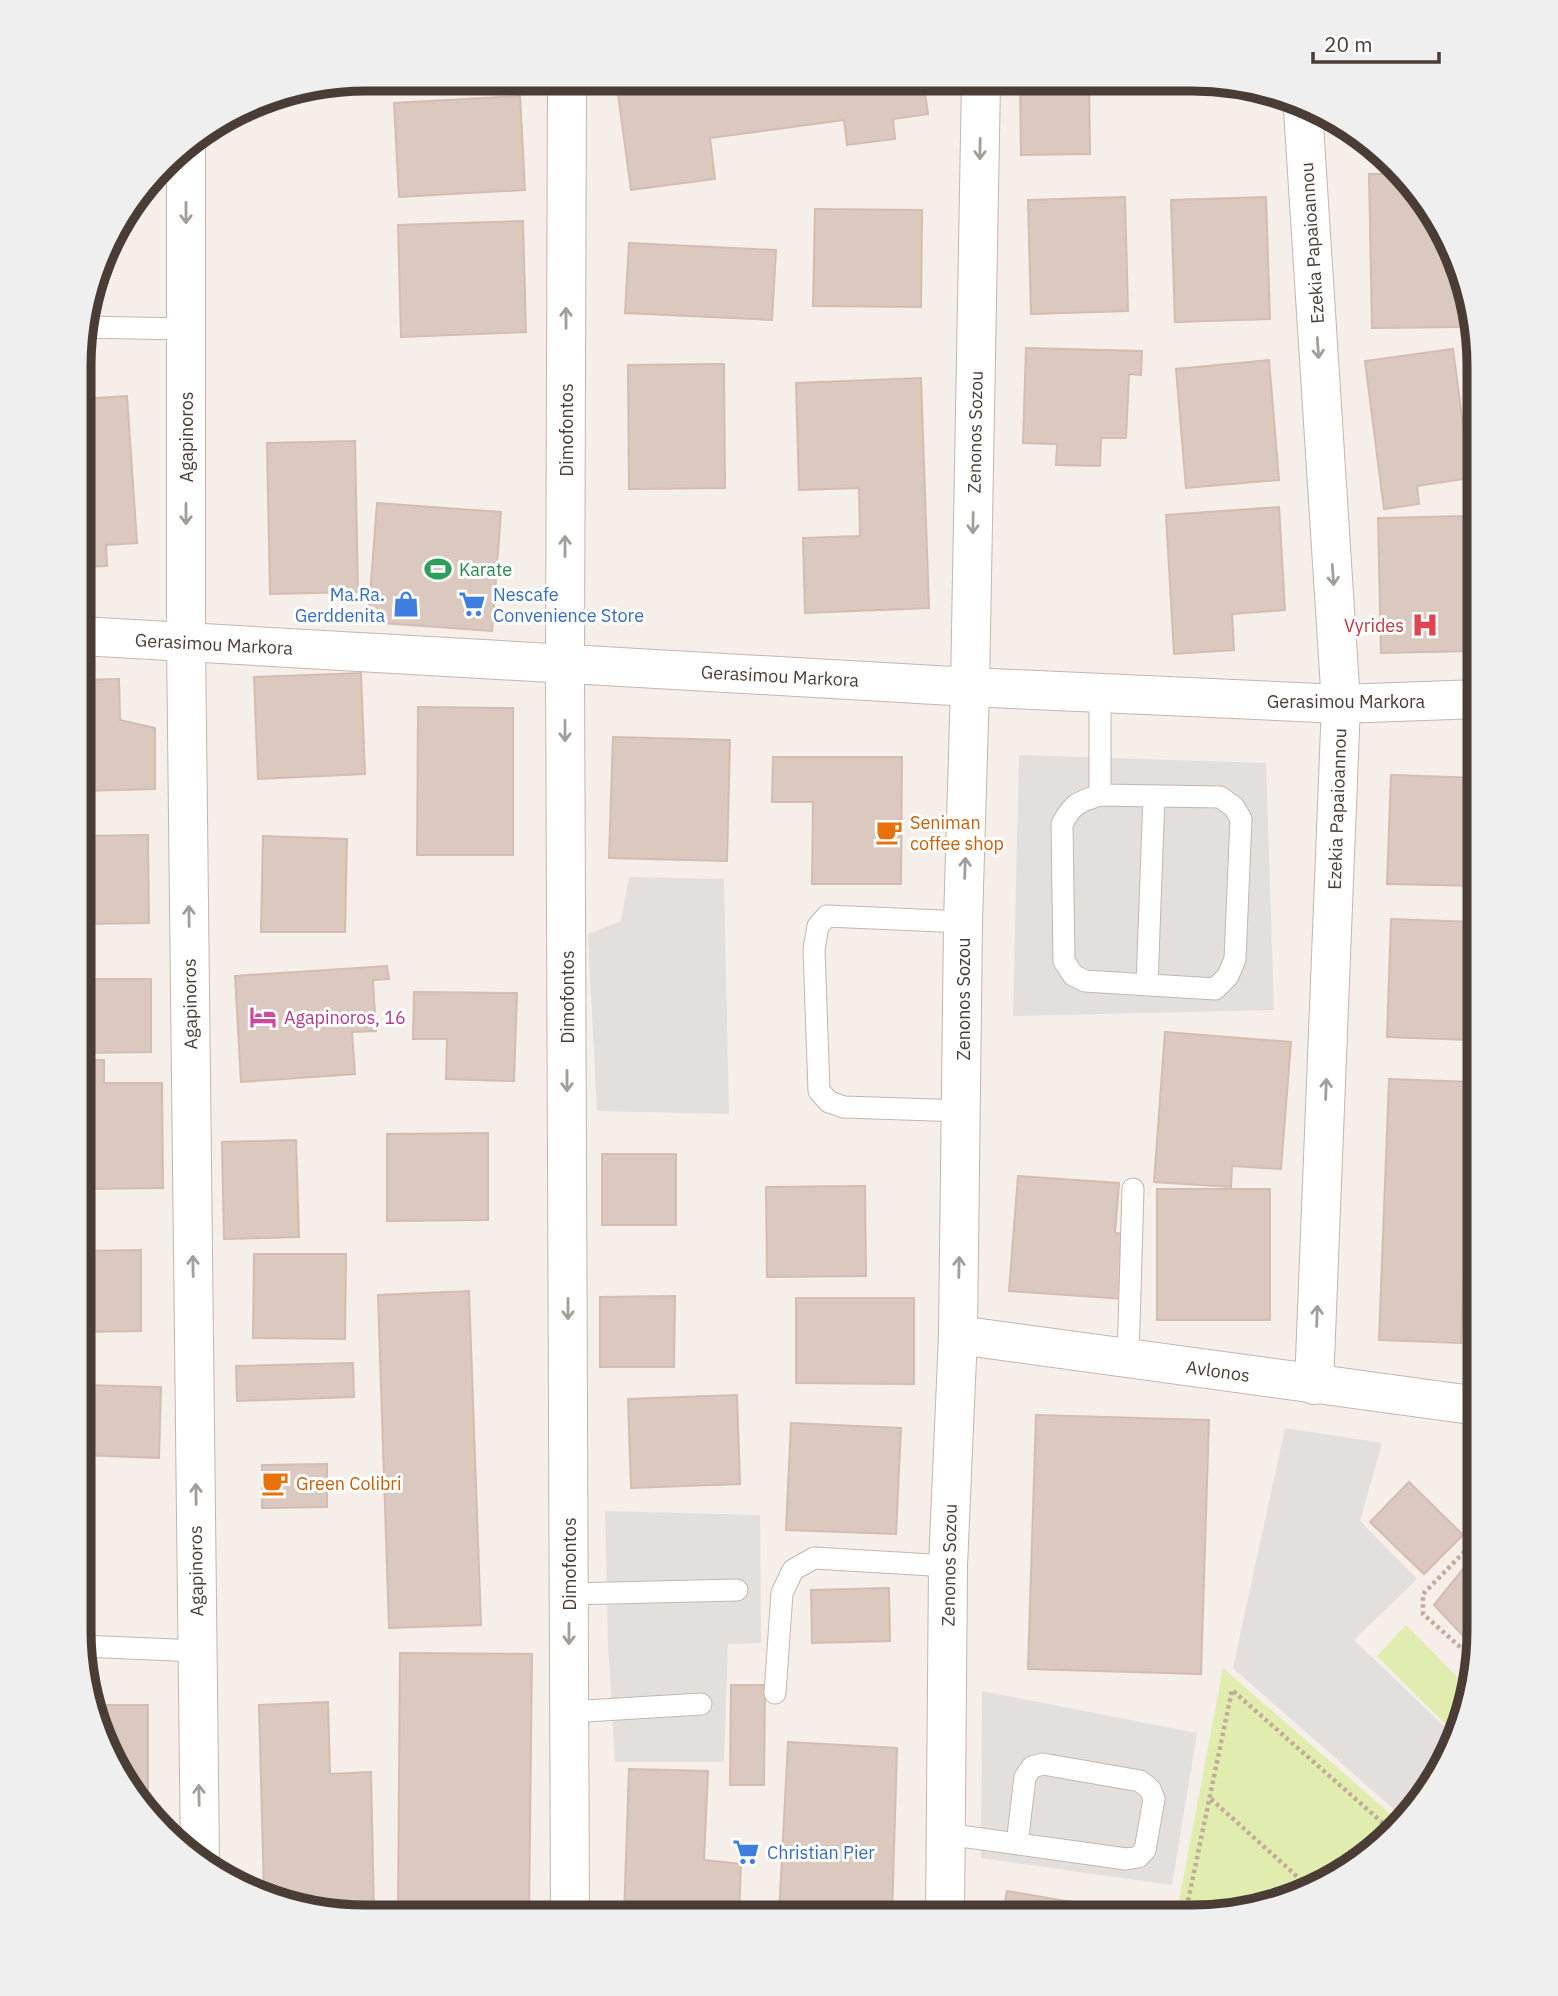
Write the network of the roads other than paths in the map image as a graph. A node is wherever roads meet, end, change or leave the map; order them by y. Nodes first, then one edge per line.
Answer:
1 (567, 91) edge
2 (981, 91) edge
3 (1303, 115) edge
4 (186, 158) edge
5 (93, 327) edge
6 (186, 329) junction
7 (91, 637) edge
8 (186, 642) junction
9 (565, 663) junction
10 (970, 687) junction
11 (1100, 693) junction
12 (1467, 699) edge
13 (1341, 704) junction
14 (1100, 795) junction
15 (1154, 796) junction
16 (963, 922) junction
17 (1147, 985) junction
18 (962, 1111) junction
19 (1133, 1189) dead end
20 (958, 1335) junction
21 (1128, 1359) junction
22 (1314, 1385) junction
23 (1467, 1404) edge
24 (948, 1566) junction
25 (737, 1590) dead end
26 (569, 1594) junction
27 (92, 1646) edge
28 (197, 1651) junction
29 (775, 1693) dead end
30 (701, 1703) dead end
31 (569, 1712) junction
32 (946, 1833) junction
33 (1017, 1844) junction
34 (200, 1849) edge
35 (570, 1905) edge
36 (945, 1905) edge

9 -> 1 street, Dimofontos
2 -> 10 street, Zenonos Sozou
3 -> 13 street, Ezekia Papaioannou
4 -> 6 street, Agapinoros
5 - 6 lane
6 -> 8 street, Agapinoros
7 - 8 street, Gerasimou Markora
8 - 9 street, Gerasimou Markora
28 -> 8 street, Agapinoros
9 - 10 street, Gerasimou Markora
9 -> 26 street, Dimofontos
10 - 11 street, Gerasimou Markora
16 -> 10 street, Zenonos Sozou
11 - 13 street, Gerasimou Markora
11 - 14 lane
12 - 13 street, Gerasimou Markora
22 -> 13 street, Ezekia Papaioannou
14 - 15 lane
14 - 17 lane
15 - 17 lane
15 - 17 lane
16 - 18 street, Zenonos Sozou
16 - 18 lane
20 -> 18 street, Zenonos Sozou
19 - 21 lane
20 - 21 street, Avlonos
20 - 24 street, Zenonos Sozou
21 - 22 street, Avlonos
22 - 23 street, Avlonos
24 - 29 lane
24 - 32 street, Zenonos Sozou
25 - 26 lane
26 -> 31 street, Dimofontos
27 - 28 lane
34 -> 28 street, Agapinoros
30 - 31 lane
31 - 35 street, Dimofontos
32 - 33 lane
32 - 36 street, Zenonos Sozou
33 - 33 lane

